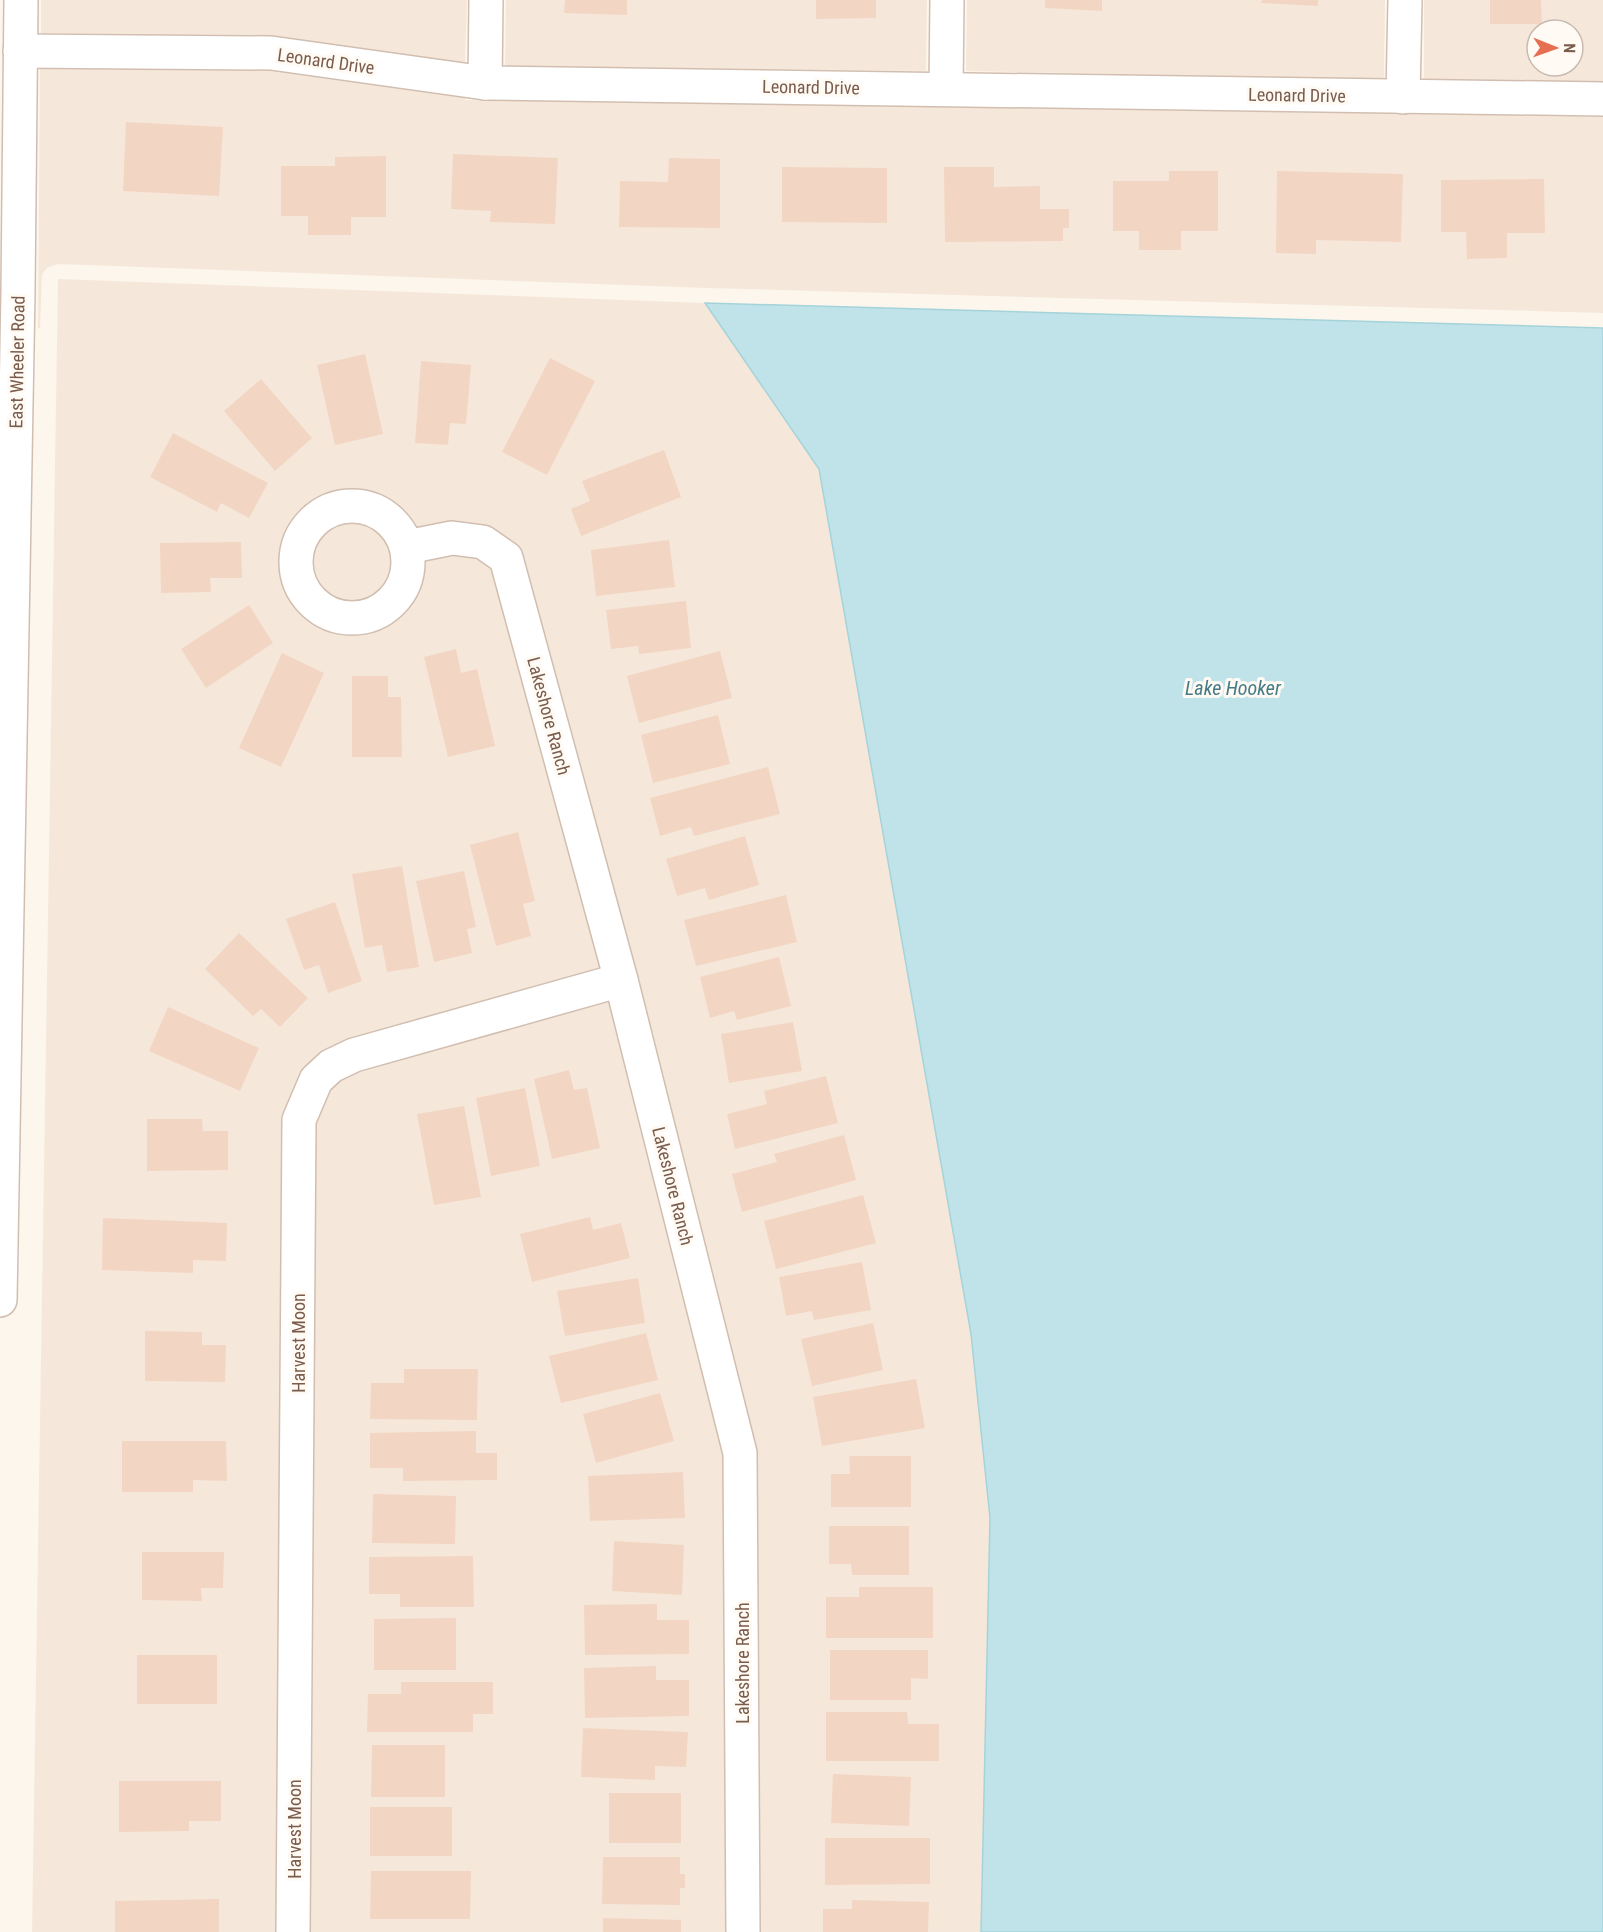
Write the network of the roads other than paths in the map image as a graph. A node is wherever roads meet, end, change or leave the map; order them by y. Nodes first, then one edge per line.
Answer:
1 (21, 0) edge
2 (486, 0) edge
3 (947, 0) edge
4 (1404, 0) edge
5 (20, 51) junction
6 (485, 83) junction
7 (946, 88) junction
8 (1403, 97) junction
9 (1603, 99) edge
10 (9, 291) edge
11 (407, 547) dead end
12 (621, 980) junction
13 (0, 1300) edge
14 (293, 1932) edge
15 (743, 1932) edge

1 - 5 street, East Wheeler Road
2 - 6 street
3 - 7 street
4 - 8 street
5 - 6 street, Leonard Drive
5 - 10 street, East Wheeler Road
6 - 7 street, Leonard Drive
7 - 8 street, Leonard Drive
8 - 9 street, Leonard Drive
10 - 13 street, East Wheeler Road
11 - 12 street, Lakeshore Ranch
12 - 14 street, Harvest Moon
12 - 15 street, Lakeshore Ranch

